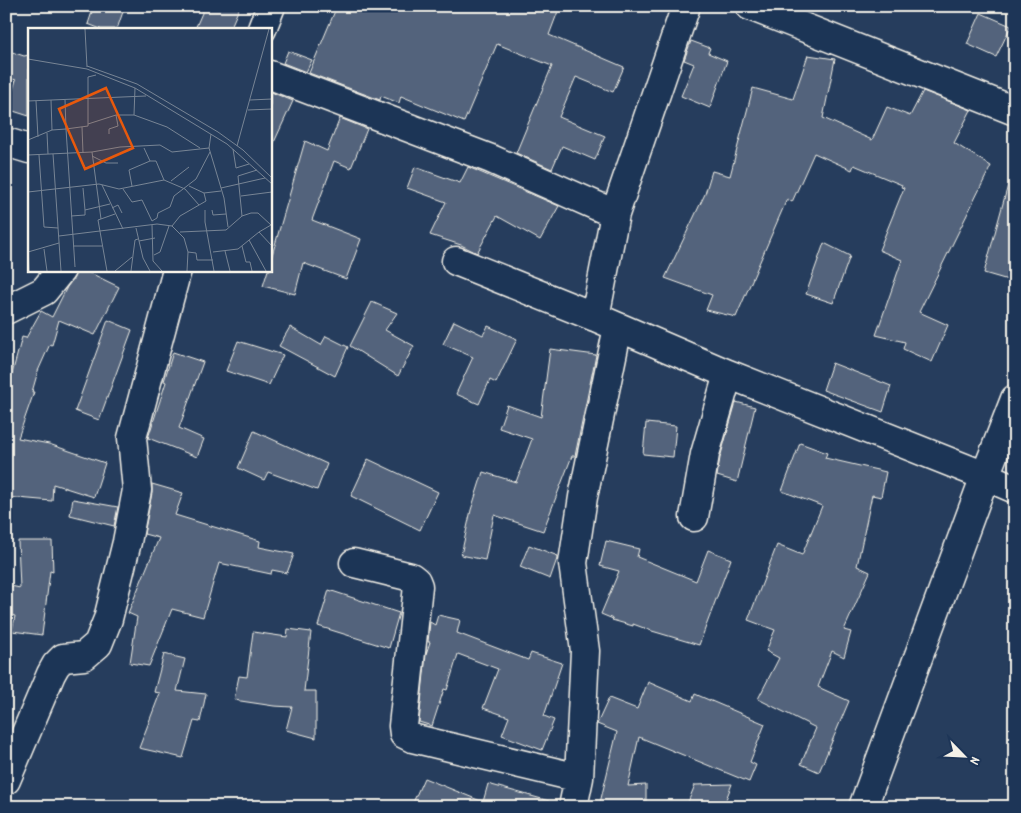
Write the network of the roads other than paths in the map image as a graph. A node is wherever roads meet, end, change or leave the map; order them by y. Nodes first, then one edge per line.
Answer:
1 (272, 6) edge
2 (686, 6) edge
3 (750, 6) edge
4 (262, 28) edge
5 (271, 75) edge
6 (1015, 111) edge
7 (6, 142) edge
8 (28, 149) edge
9 (615, 214) junction
10 (456, 261) dead end
11 (60, 271) edge
12 (177, 271) edge
13 (6, 310) edge
14 (606, 322) junction
15 (728, 374) junction
16 (1015, 399) edge
17 (985, 476) junction
18 (1015, 489) edge
19 (694, 517) dead end
20 (354, 563) dead end
21 (579, 778) junction
22 (6, 780) edge
23 (572, 807) edge
24 (863, 807) edge

1 - 4 street
2 - 9 street
3 - 6 street
5 - 9 street
7 - 8 street
9 - 14 street
10 - 14 street
11 - 13 street
12 - 22 street
14 - 15 street
14 - 21 street
15 - 17 street
15 - 19 street
16 - 17 street
17 - 18 street
17 - 24 street
20 - 21 street
21 - 23 street

